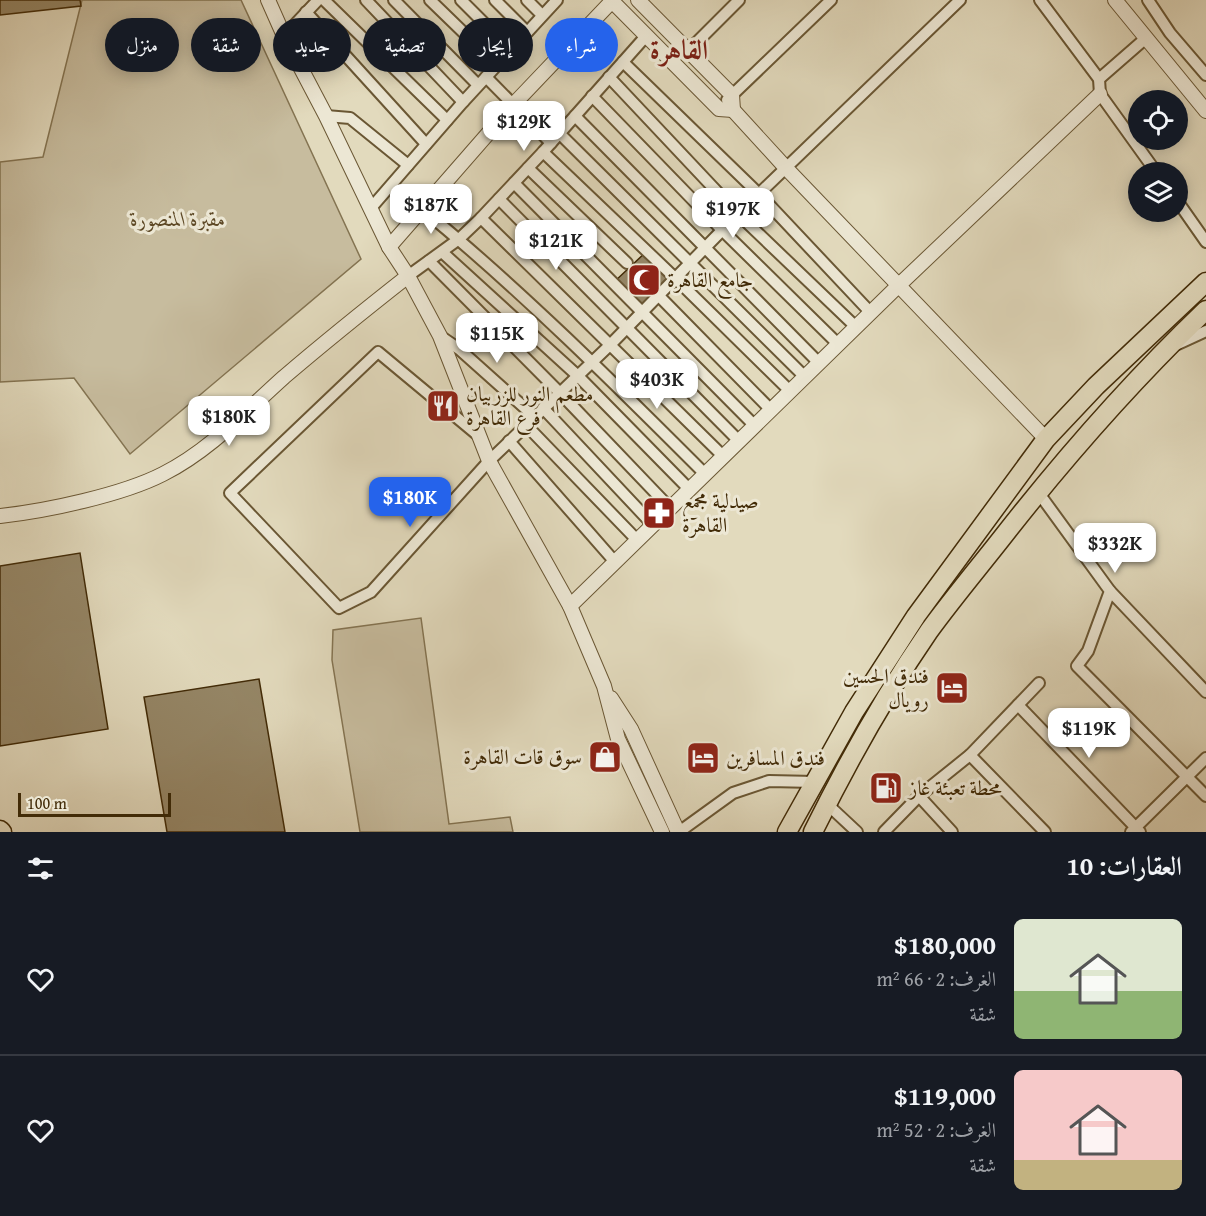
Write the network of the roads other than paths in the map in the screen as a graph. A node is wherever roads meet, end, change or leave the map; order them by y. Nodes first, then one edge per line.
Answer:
1 (268, 0) edge
2 (318, 0) edge
3 (324, 0) edge
4 (366, 0) edge
5 (394, 0) edge
6 (430, 0) edge
7 (461, 0) edge
8 (495, 0) edge
9 (527, 0) edge
10 (557, 0) edge
11 (612, 0) edge
12 (638, 0) edge
13 (739, 0) edge
14 (831, 0) edge
15 (960, 0) edge
16 (1040, 0) edge
17 (1115, 0) edge
18 (1148, 0) edge
19 (306, 12) junction
20 (542, 15) junction
21 (276, 18) edge
22 (300, 18) edge
23 (479, 18) edge
24 (513, 18) edge
25 (533, 25) edge
26 (458, 27) edge
27 (646, 36) junction
28 (1146, 38) junction
29 (688, 51) junction
30 (623, 62) junction
31 (303, 72) edge
32 (490, 72) edge
33 (1206, 75) edge
34 (609, 77) junction
35 (1099, 79) junction
36 (482, 81) junction
37 (1100, 94) junction
38 (732, 95) junction
39 (592, 96) junction
40 (463, 102) junction
41 (513, 105) junction
42 (719, 109) junction
43 (734, 110) junction
44 (1206, 111) edge
45 (326, 116) junction
46 (575, 116) junction
47 (447, 120) junction
48 (560, 134) junction
49 (426, 144) junction
50 (547, 148) junction
51 (1149, 162) edge
52 (408, 165) junction
53 (528, 168) junction
54 (786, 168) junction
55 (514, 183) junction
56 (759, 194) junction
57 (499, 199) junction
58 (371, 208) junction
59 (422, 209) junction
60 (738, 214) junction
61 (1188, 216) edge
62 (481, 218) junction
63 (722, 230) junction
64 (459, 239) junction
65 (1206, 242) edge
66 (389, 247) junction
67 (705, 247) junction
68 (442, 252) junction
69 (429, 261) junction
70 (690, 262) junction
71 (627, 263) dead end
72 (408, 276) junction
73 (675, 278) junction
74 (1206, 283) edge
75 (899, 285) junction
76 (657, 295) junction
77 (1206, 310) edge
78 (641, 311) junction
79 (871, 313) junction
80 (626, 327) junction
81 (856, 327) junction
82 (1206, 331) edge
83 (440, 336) junction
84 (610, 344) junction
85 (838, 344) junction
86 (1164, 350) junction
87 (592, 362) junction
88 (819, 363) junction
89 (578, 376) junction
90 (805, 377) junction
91 (790, 391) junction
92 (560, 393) junction
93 (771, 410) junction
94 (539, 413) junction
95 (526, 425) junction
96 (755, 426) junction
97 (481, 437) junction
98 (1046, 439) junction
99 (509, 441) junction
100 (740, 441) junction
101 (723, 456) junction
102 (489, 461) junction
103 (705, 474) junction
104 (689, 489) junction
105 (1038, 492) junction
106 (670, 508) junction
107 (0, 516) edge
108 (653, 525) junction
109 (638, 540) junction
110 (615, 562) junction
111 (1110, 591) junction
112 (570, 606) junction
113 (1039, 683) dead end
114 (604, 686) junction
115 (1206, 692) edge
116 (1018, 705) junction
117 (970, 755) junction
118 (1206, 758) edge
119 (1186, 777) junction
120 (815, 783) junction
121 (919, 796) junction
122 (1206, 796) edge
123 (827, 804) junction
124 (1135, 831) edge
125 (662, 832) edge
126 (679, 832) edge
127 (787, 832) edge
128 (813, 832) edge
129 (857, 832) edge
130 (884, 832) edge
131 (952, 832) edge
132 (1045, 832) edge

1 - 21 street
2 - 19 street
3 - 47 street
4 - 40 street
5 - 36 street
6 - 26 street
7 - 23 street
8 - 24 street
9 - 20 street
10 - 20 street
11 - 27 street
11 - 41 street
12 - 29 street
13 - 29 street
14 - 38 street
15 - 54 street
16 - 35 street
17 - 28 street
18 - 33 street
19 - 22 street
19 - 49 street
20 - 25 street
27 - 30 street
27 - 42 street
28 - 35 street
28 - 44 street
29 - 38 street
30 - 34 street
30 - 56 street
31 - 45 street
32 - 36 street
34 - 39 street
34 - 60 street
35 - 37 street
36 - 40 street
36 - 41 street
37 - 51 street
37 - 75 street
38 - 42 street
38 - 43 street
39 - 46 street
39 - 63 street
40 - 47 street
41 - 50 street
41 - 59 street
42 - 43 street
43 - 54 street
45 - 52 street
45 - 58 street
46 - 48 street
46 - 67 street
47 - 49 street
48 - 50 street
48 - 70 street
49 - 52 street
50 - 53 street
50 - 73 street
52 - 58 street
53 - 55 street
53 - 71 street
54 - 56 street
54 - 75 street
55 - 57 street
55 - 78 street
56 - 60 street
56 - 79 street
57 - 62 street
57 - 80 street
58 - 66 street
59 - 64 street
59 - 66 street
60 - 63 street
60 - 81 street
61 - 65 street
62 - 64 street
62 - 84 street
63 - 67 street
63 - 85 street
64 - 68 street
64 - 87 street
66 - 72 street
67 - 70 street
67 - 88 street
68 - 69 street
68 - 89 street
69 - 72 street
69 - 92 street
70 - 73 street
70 - 90 street
72 - 83 street
72 - 107 street
73 - 76 street
73 - 91 street
74 - 98 highway
75 - 79 street
75 - 98 street
76 - 78 street
76 - 93 street
77 - 86 highway
78 - 80 street
78 - 96 street
79 - 81 street
80 - 84 street
80 - 100 street
81 - 85 street
82 - 86 street
83 - 94 street
83 - 97 street
84 - 87 street
84 - 101 street
85 - 88 street
86 - 105 highway
87 - 89 street
87 - 103 street
88 - 90 street
89 - 92 street
89 - 104 street
90 - 91 street
91 - 93 street
92 - 94 street
92 - 106 street
93 - 96 street
94 - 95 street
94 - 108 street
95 - 99 street
95 - 109 street
96 - 100 street
97 - 102 street
97 - 102 street
98 - 120 highway
99 - 102 street
99 - 110 street
100 - 101 street
101 - 103 street
102 - 112 street
103 - 104 street
104 - 106 street
105 - 111 street
105 - 123 highway
106 - 108 street
108 - 109 street
109 - 110 street
110 - 112 street
111 - 115 street
111 - 119 street
112 - 114 street
113 - 116 street
114 - 125 street
114 - 126 street
116 - 117 street
116 - 124 street
117 - 121 street
117 - 132 street
118 - 119 street
119 - 122 street
119 - 124 street
120 - 126 street
120 - 127 highway
121 - 130 street
121 - 131 street
123 - 128 highway
123 - 129 street

